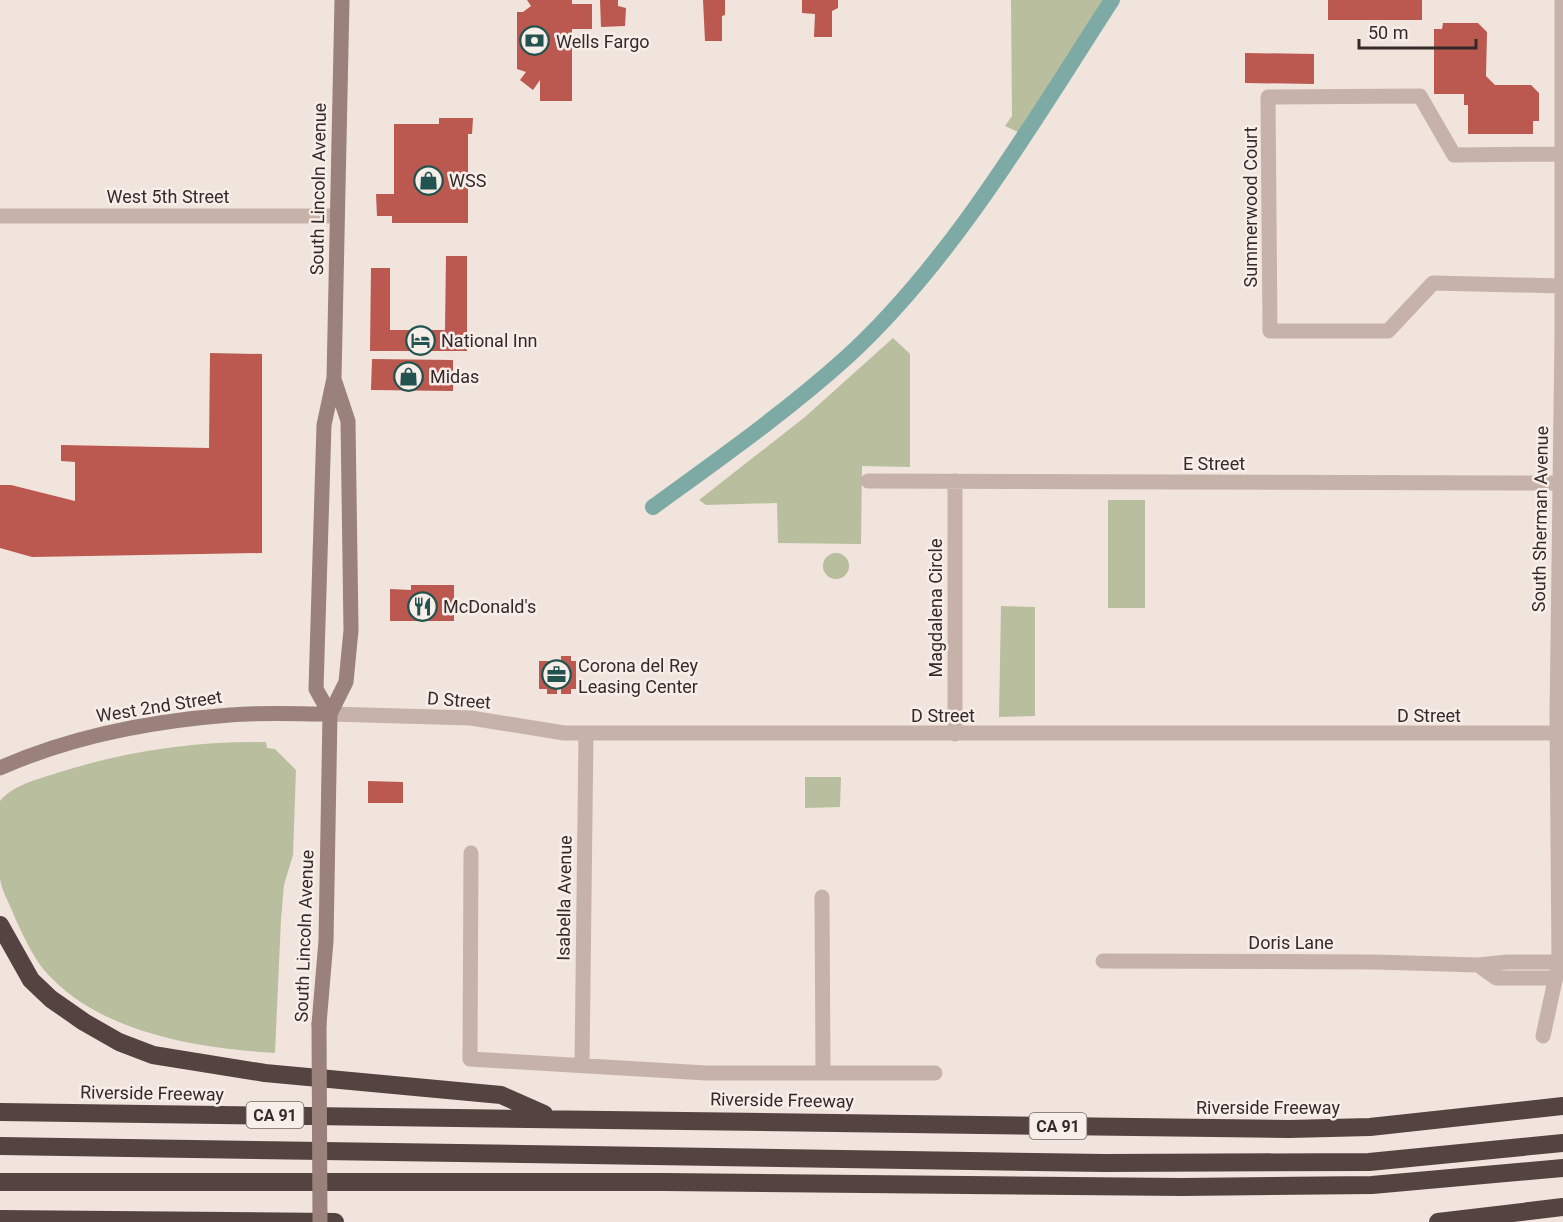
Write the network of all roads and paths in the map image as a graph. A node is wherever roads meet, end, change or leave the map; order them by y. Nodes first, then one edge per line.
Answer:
1 (342, 0) edge
2 (1562, 0) edge
3 (1562, 154) edge
4 (0, 216) edge
5 (336, 216) junction
6 (1562, 286) edge
7 (334, 378) junction
8 (1562, 452) edge
9 (868, 481) dead end
10 (955, 481) junction
11 (1560, 483) junction
12 (330, 714) junction
13 (586, 733) junction
14 (1557, 733) junction
15 (955, 734) junction
16 (0, 768) edge
17 (1561, 844) edge
18 (471, 853) dead end
19 (822, 897) dead end
20 (0, 925) edge
21 (1103, 961) dead end
22 (1559, 962) junction
23 (1478, 966) junction
24 (1556, 978) junction
25 (1543, 1036) dead end
26 (582, 1064) junction
27 (823, 1072) junction
28 (936, 1073) dead end
29 (1563, 1106) edge
30 (0, 1112) edge
31 (551, 1117) junction
32 (1563, 1143) edge
33 (0, 1146) edge
34 (1563, 1167) edge
35 (0, 1182) edge
36 (1563, 1207) edge
37 (1563, 1215) edge
38 (0, 1219) edge
39 (320, 1222) edge
40 (335, 1222) edge
41 (1438, 1222) edge
42 (1532, 1222) edge

1 - 5 main road, South Lincoln Avenue
2 - 3 street, South Sherman Avenue
3 - 6 street, South Sherman Avenue
3 - 6 street, Summerwood Court
4 - 5 street, West 5th Street
5 - 7 main road, South Lincoln Avenue
6 - 8 street, South Sherman Avenue
7 - 12 main road, South Lincoln Avenue
7 - 12 main road, South Lincoln Avenue
8 - 11 street, South Sherman Avenue
9 - 10 street, E Street
10 - 11 street, E Street
10 - 15 street, Magdalena Circle
11 - 14 street, South Sherman Avenue
12 - 13 street, D Street
12 - 16 main road, West 2nd Street
12 - 39 main road, South Lincoln Avenue, bridge
13 - 15 street, D Street
13 - 26 street, Isabella Avenue
14 - 15 street, D Street
14 - 17 street, South Sherman Avenue
17 - 22 street, South Sherman Avenue
18 - 26 street
19 - 27 street
20 - 31 highway
21 - 23 street, Doris Lane
22 - 23 street, Doris Lane
22 - 24 street, South Sherman Avenue
23 - 24 street, Doris Lane
24 - 25 street, South Sherman Avenue
26 - 27 street
27 - 28 street
29 - 31 highway, Riverside Freeway / CA 91
30 - 31 highway, Riverside Freeway / CA 91
32 - 33 highway
34 - 35 highway
36 - 41 highway
37 - 42 highway
38 - 40 highway

